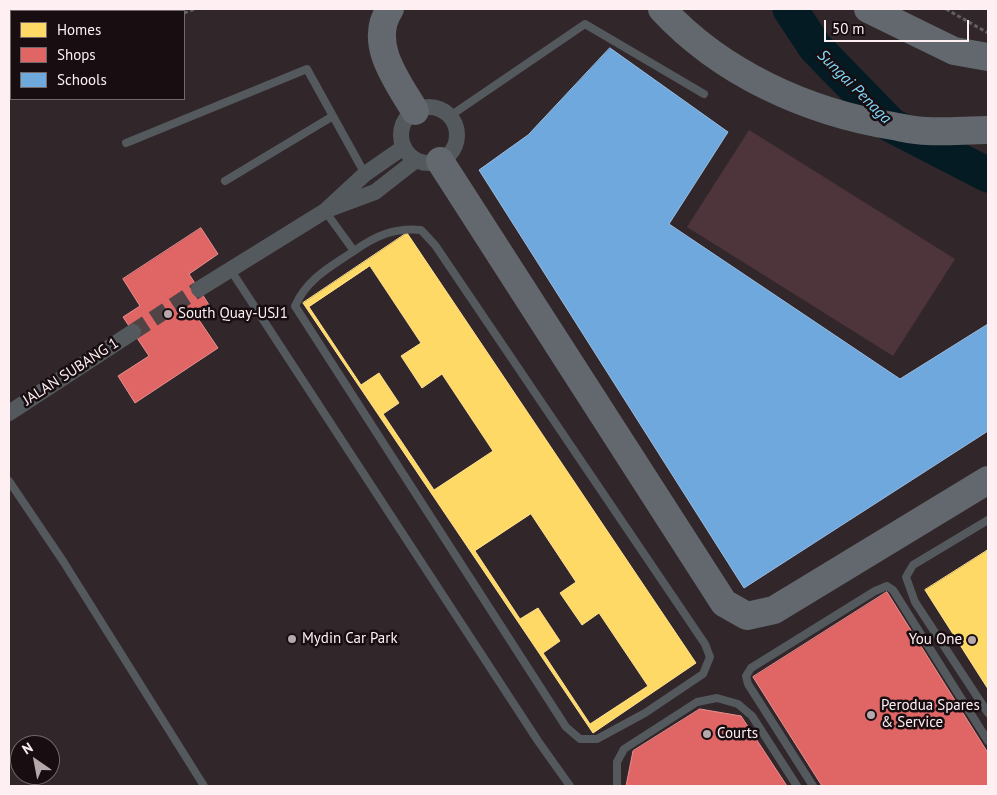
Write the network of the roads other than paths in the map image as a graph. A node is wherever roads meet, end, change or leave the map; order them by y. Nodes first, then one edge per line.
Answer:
1 (390, 9) edge
2 (662, 9) edge
3 (868, 9) edge
4 (988, 57) edge
5 (704, 94) dead end
6 (415, 111) junction
7 (333, 116) junction
8 (450, 116) junction
9 (988, 130) edge
10 (126, 143) dead end
11 (404, 147) junction
12 (428, 160) junction
13 (365, 174) junction
14 (225, 181) dead end
15 (324, 210) junction
16 (354, 251) junction
17 (230, 269) junction
18 (199, 289) tunnel mouth
19 (133, 332) tunnel mouth
20 (9, 413) edge
21 (988, 480) edge
22 (9, 481) edge
23 (988, 520) edge
24 (988, 713) edge
25 (988, 741) edge
26 (204, 786) edge
27 (570, 786) edge
28 (617, 786) edge
29 (796, 786) edge
30 (812, 786) edge

1 - 6 highway
2 - 9 highway
3 - 4 highway
5 - 8 lane
6 - 8 street
6 - 11 street
7 - 10 lane
7 - 13 lane
7 - 14 lane
8 - 12 street
11 - 12 street
11 - 13 street
12 - 15 street
12 - 21 highway
13 - 15 street
15 - 16 lane
15 - 17 street
16 - 16 lane
17 - 18 street
17 - 27 lane
19 - 20 street, JALAN SUBANG 1
22 - 26 lane
23 - 24 lane
25 - 30 lane
28 - 29 lane

